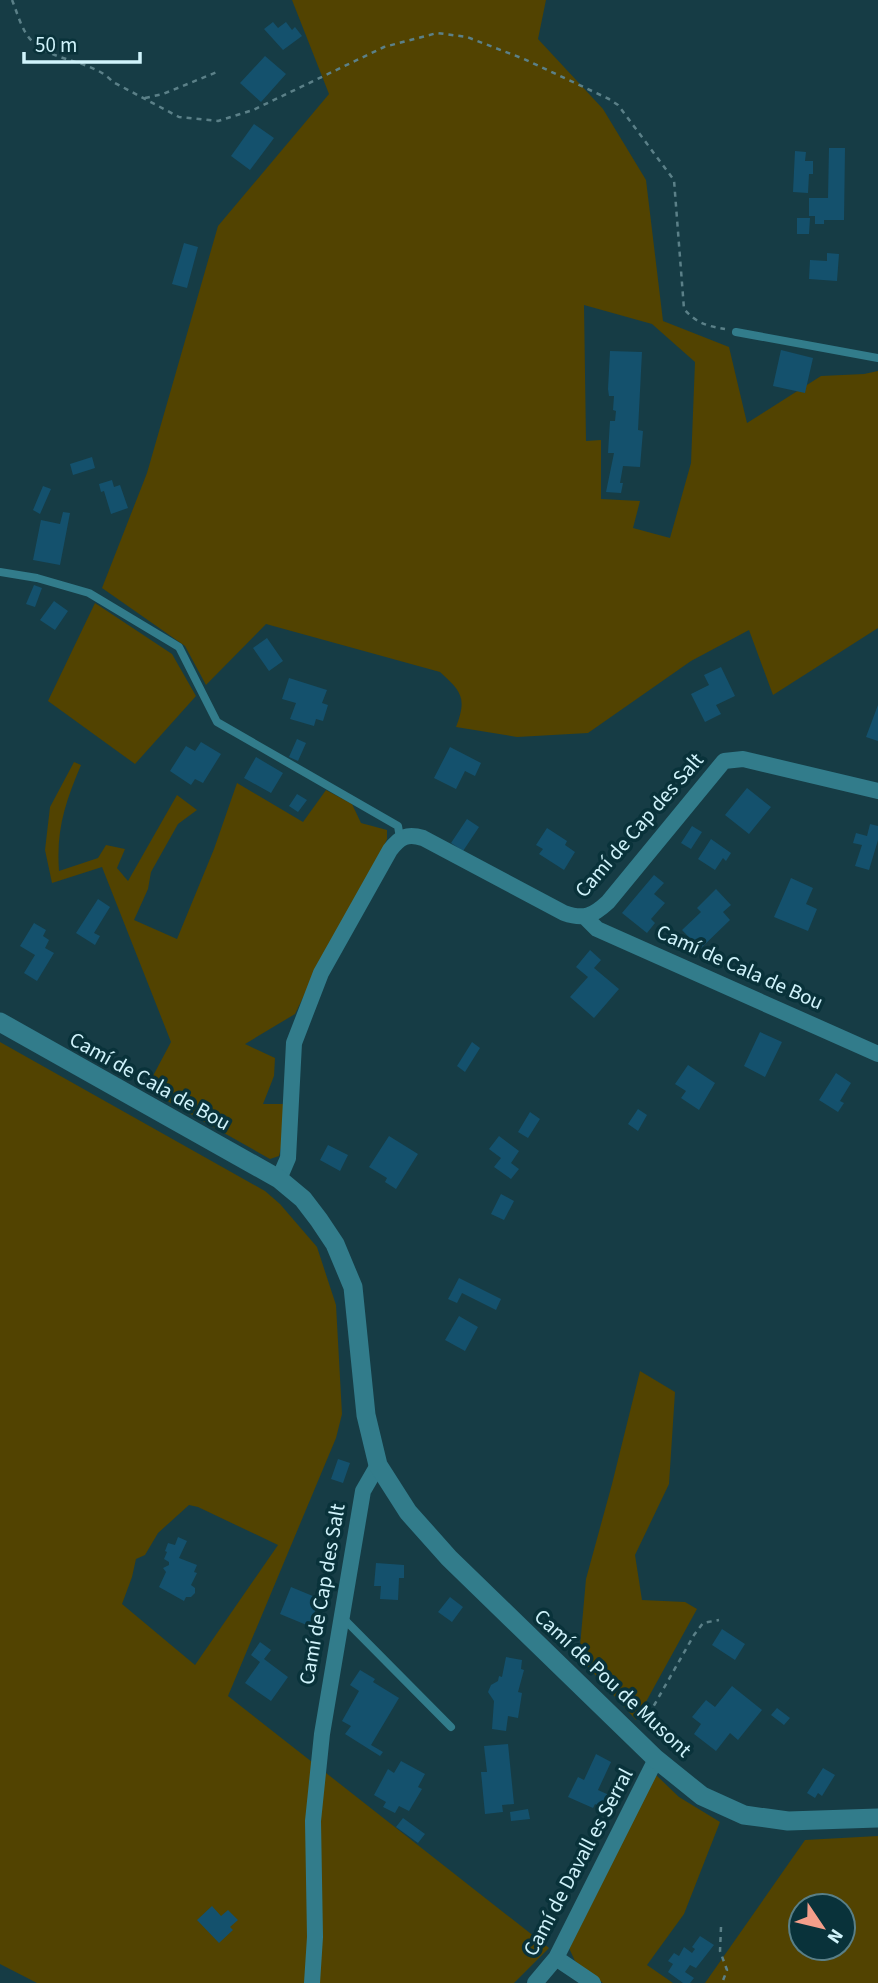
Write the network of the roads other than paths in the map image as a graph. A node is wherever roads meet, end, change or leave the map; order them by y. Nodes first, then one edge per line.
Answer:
1 (736, 331) road end
2 (878, 358) edge
3 (0, 572) edge
4 (878, 791) edge
5 (400, 838) junction
6 (586, 918) junction
7 (0, 1022) edge
8 (878, 1054) edge
9 (279, 1179) junction
10 (378, 1465) junction
11 (341, 1616) junction
12 (451, 1727) dead end
13 (656, 1759) junction
14 (878, 1818) edge
15 (556, 1958) junction
16 (312, 1983) edge
17 (535, 1983) edge
18 (593, 1983) edge

1 - 2 lane
3 - 5 lane
4 - 6 street, Camí de Cap des Salt
5 - 6 street, Camí de Cap des Salt
5 - 9 street
6 - 8 street, Camí de Cala de Bou
7 - 9 street, Camí de Cala de Bou
9 - 10 street
10 - 11 street, Camí de Cap des Salt
10 - 13 street, Camí de Pou de Musont
11 - 12 lane
11 - 16 street, Camí de Cap des Salt
13 - 14 street, Camí de Pou de Musont
13 - 15 street, Camí de Davall es Serral
15 - 17 street, Camí de Davall es Serral
15 - 18 street

